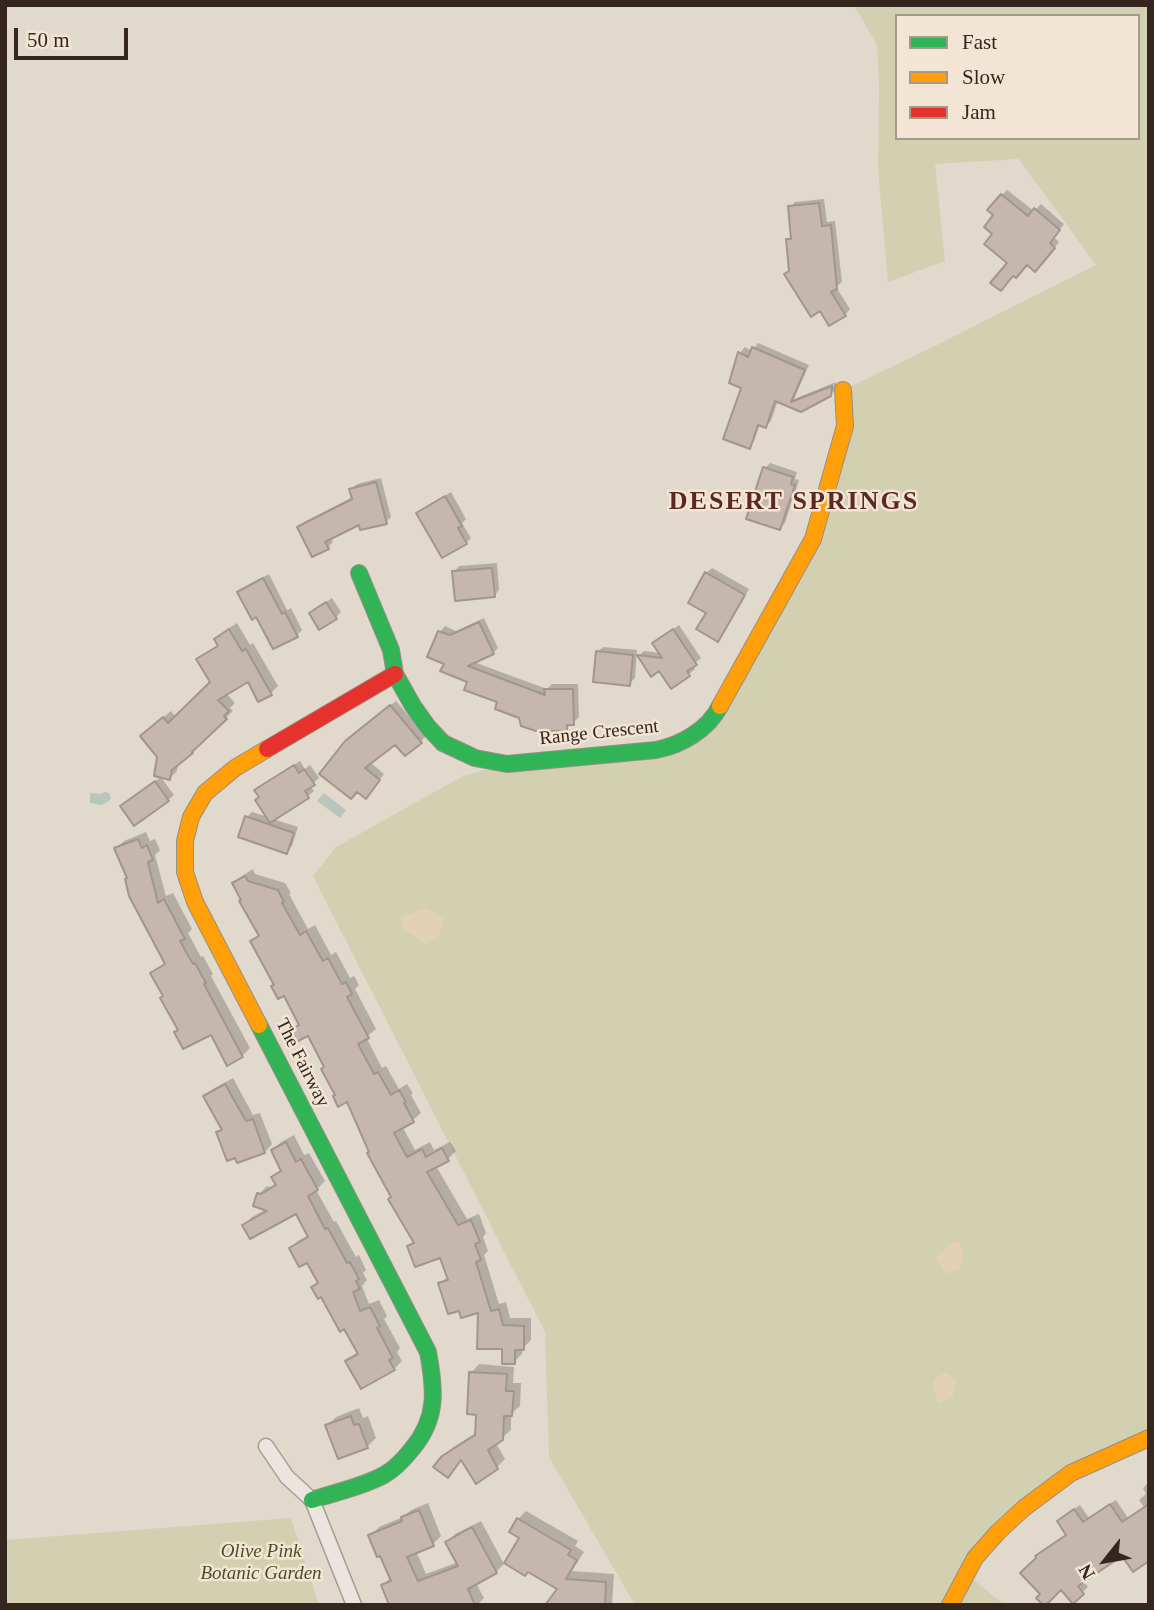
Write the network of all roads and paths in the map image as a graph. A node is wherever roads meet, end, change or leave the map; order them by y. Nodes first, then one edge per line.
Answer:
1 (843, 390) dead end
2 (359, 573) dead end
3 (395, 674) junction
4 (1149, 1438) edge
5 (266, 1446) dead end
6 (312, 1500) junction
7 (354, 1605) edge
8 (950, 1605) edge

1 - 3 street, Range Crescent
2 - 3 street, Range Crescent
3 - 6 street, The Fairway
4 - 8 street
5 - 6 street
6 - 7 street

